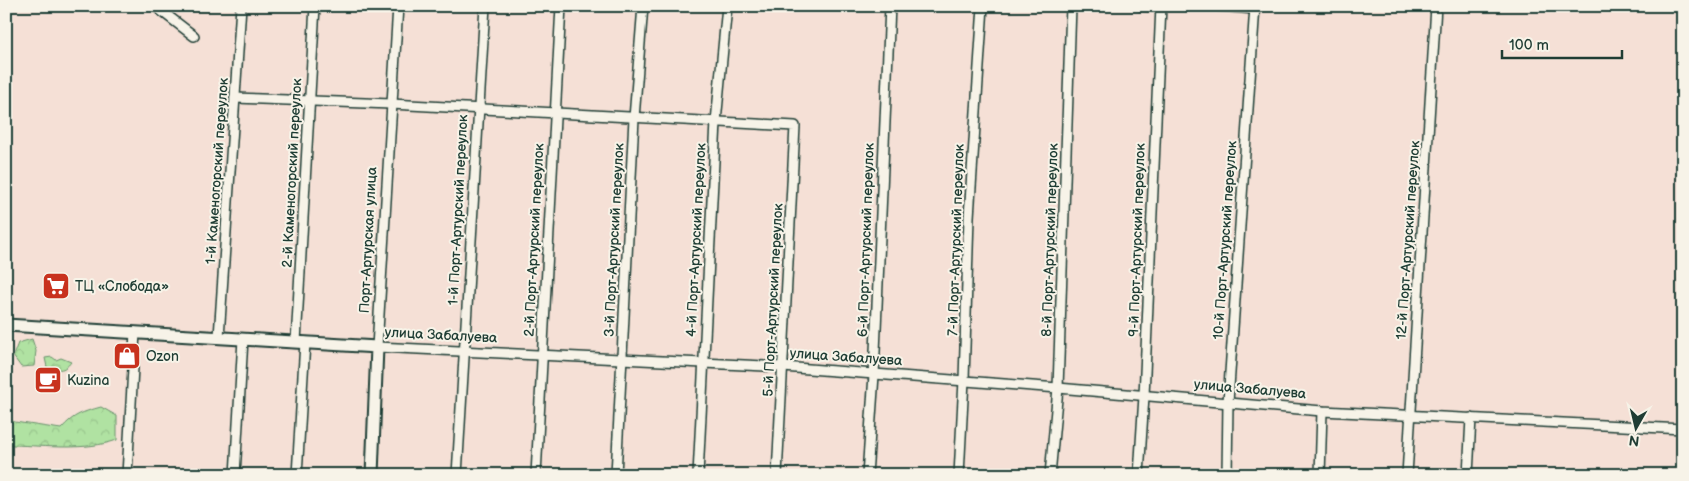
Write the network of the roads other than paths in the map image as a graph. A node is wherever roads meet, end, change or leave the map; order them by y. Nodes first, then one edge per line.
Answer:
1 (155, 6) edge
2 (241, 6) edge
3 (315, 6) edge
4 (398, 6) edge
5 (485, 6) edge
6 (561, 6) edge
7 (643, 6) edge
8 (727, 6) edge
9 (890, 6) edge
10 (983, 6) edge
11 (1071, 6) edge
12 (1141, 6) edge
13 (1217, 6) edge
14 (1436, 6) edge
15 (1161, 7) edge
16 (1255, 8) edge
17 (194, 36) dead end
18 (236, 98) junction
19 (310, 101) junction
20 (391, 104) junction
21 (477, 109) junction
22 (554, 113) junction
23 (634, 118) junction
24 (716, 122) junction
25 (6, 325) edge
26 (135, 332) junction
27 (219, 338) junction
28 (243, 339) junction
29 (300, 342) junction
30 (377, 347) junction
31 (463, 352) junction
32 (542, 355) junction
33 (622, 359) junction
34 (704, 363) junction
35 (783, 367) junction
36 (874, 375) junction
37 (964, 380) junction
38 (1058, 388) junction
39 (1144, 396) junction
40 (1228, 402) junction
41 (1322, 411) junction
42 (1411, 415) junction
43 (1471, 418) junction
44 (1683, 429) edge
45 (127, 475) edge
46 (235, 475) edge
47 (297, 475) edge
48 (372, 475) edge
49 (457, 475) edge
50 (536, 475) edge
51 (616, 475) edge
52 (698, 475) edge
53 (777, 475) edge
54 (867, 475) edge
55 (959, 475) edge
56 (1050, 475) edge
57 (1139, 475) edge
58 (1227, 475) edge
59 (1320, 475) edge
60 (1407, 475) edge
61 (1468, 475) edge

1 - 17 street
2 - 18 street, 1-й Каменогорский переулок
3 - 19 street, 2-й Каменогорский переулок
4 - 20 street, Порт-Артурская улица
5 - 21 street, 1-й Порт-Артурский переулок
6 - 22 street, 2-й Порт-Артурский переулок
7 - 23 street, 3-й Порт-Артурский переулок
8 - 24 street, 4-й Порт-Артурский переулок
9 - 36 street, 6-й Порт-Артурский переулок
10 - 37 street, 7-й Порт-Артурский переулок
11 - 38 street, 8-й Порт-Артурский переулок
12 - 15 street
13 - 16 street
14 - 42 street, 12-й Порт-Артурский переулок
15 - 39 street, 9-й Порт-Артурский переулок
16 - 40 street, 10-й Порт-Артурский переулок
18 - 19 street
18 - 27 street, 1-й Каменогорский переулок
19 - 20 street
19 - 29 street, 2-й Каменогорский переулок
20 - 21 street
20 - 30 street, Порт-Артурская улица
21 - 22 street
21 - 31 street, 1-й Порт-Артурский переулок
22 - 23 street
22 - 32 street, 2-й Порт-Артурский переулок
23 - 24 street
23 - 33 street, 3-й Порт-Артурский переулок
24 - 34 street, 4-й Порт-Артурский переулок
24 - 35 street, 5-й Порт-Артурский переулок
25 - 26 street, улица Забалуева
26 - 27 street, улица Забалуева
26 - 45 street
27 - 28 street, улица Забалуева
28 - 29 street, улица Забалуева
28 - 46 street
29 - 30 street, улица Забалуева
29 - 47 street, 2-й Каменогорский переулок
30 - 31 street, улица Забалуева
30 - 48 street, Порт-Артурская улица
31 - 32 street, улица Забалуева
31 - 49 street, 1-й Порт-Артурский переулок
32 - 33 street, улица Забалуева
32 - 50 street, 2-й Порт-Артурский переулок
33 - 34 street, улица Забалуева
33 - 51 street, 3-й Порт-Артурский переулок
34 - 35 street, улица Забалуева
34 - 52 street, 4-й Порт-Артурский переулок
35 - 36 street, улица Забалуева
35 - 53 street, 5-й Порт-Артурский переулок
36 - 37 street, улица Забалуева
36 - 54 street, 6-й Порт-Артурский переулок
37 - 38 street, улица Забалуева
37 - 55 street, 7-й Порт-Артурский переулок
38 - 39 street, улица Забалуева
38 - 56 street, 8-й Порт-Артурский переулок
39 - 40 street, улица Забалуева
39 - 57 street, 9-й Порт-Артурский переулок
40 - 41 street, улица Забалуева
40 - 58 street, 10-й Порт-Артурский переулок
41 - 42 street, улица Забалуева
41 - 59 street
42 - 43 street, улица Забалуева
42 - 60 street, 12-й Порт-Артурский переулок
43 - 44 street, улица Забалуева
43 - 61 street

